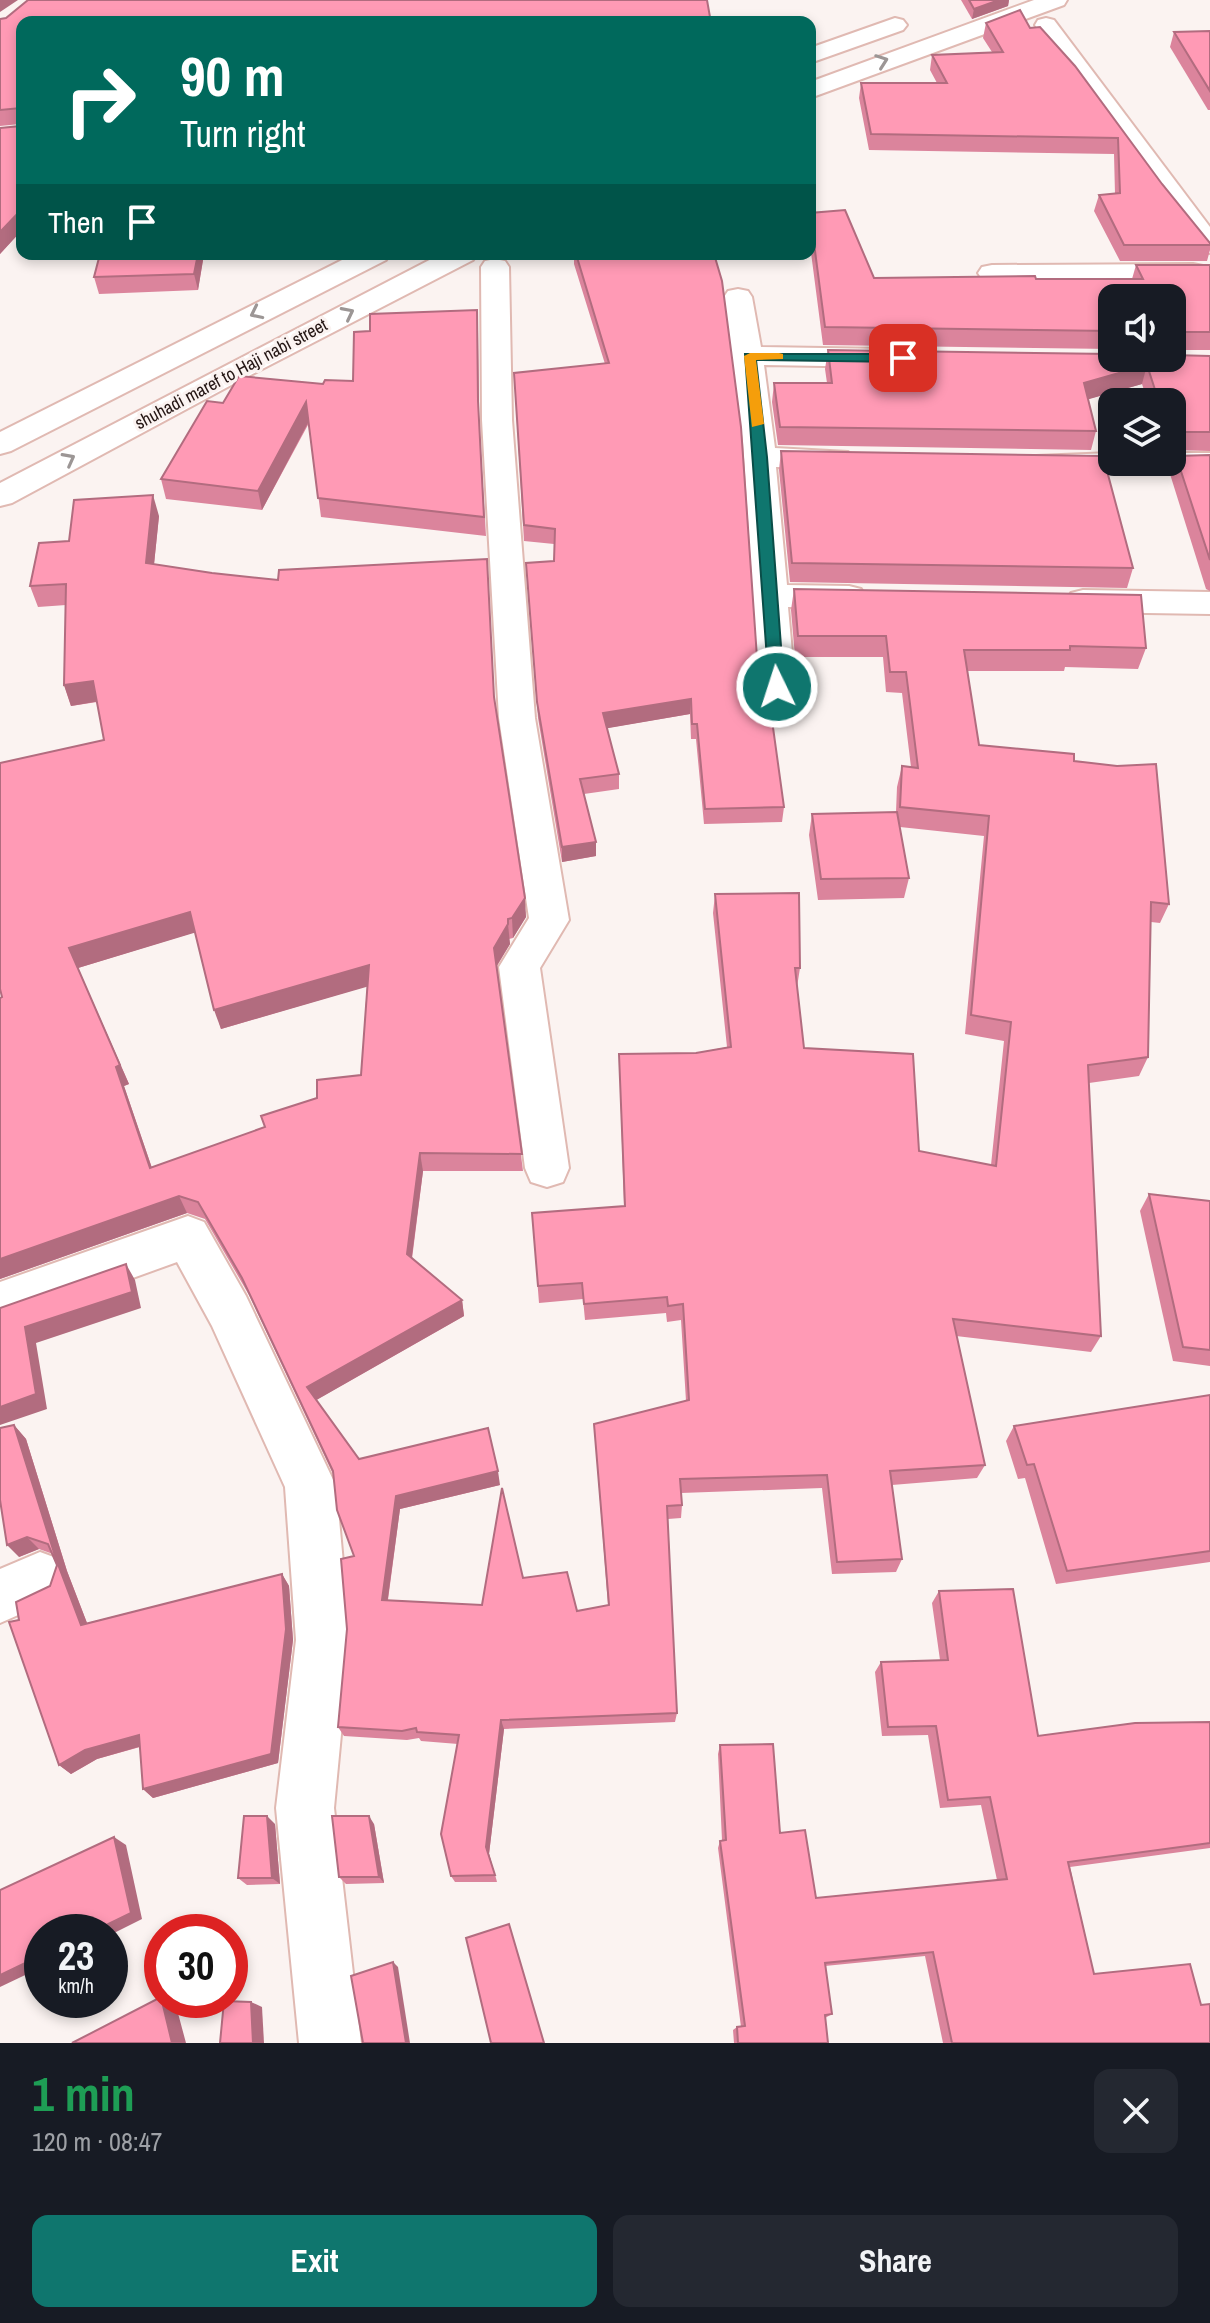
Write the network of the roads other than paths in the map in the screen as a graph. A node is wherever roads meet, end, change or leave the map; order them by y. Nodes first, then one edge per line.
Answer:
1 (1056, 0) edge
2 (922, 15) dead end
3 (1046, 25) dead end
4 (816, 54) edge
5 (816, 88) edge
6 (1210, 245) edge
7 (364, 260) edge
8 (479, 261) edge
9 (1210, 272) edge
10 (992, 273) edge
11 (738, 297) dead end
12 (750, 356) junction
13 (908, 358) edge
14 (0, 444) edge
15 (761, 457) junction
16 (869, 460) edge
17 (1210, 462) edge
18 (1024, 463) edge
19 (0, 496) edge
20 (770, 596) junction
21 (880, 598) edge
22 (1053, 601) edge
23 (1210, 603) edge
24 (777, 687) dead end
25 (547, 1168) dead end
26 (0, 1304) edge
27 (330, 2043) edge

5 -> 1 main road
2 - 4 main road
3 - 6 street
7 -> 14 main road
19 -> 8 main road, shuhadi maref to Haji nabi street
8 - 25 street
9 - 10 street
11 - 12 street
12 - 13 street
12 - 15 street
15 - 16 street
15 - 20 street
17 - 18 street
20 - 21 street
20 - 24 street
22 - 23 street
26 - 27 street

